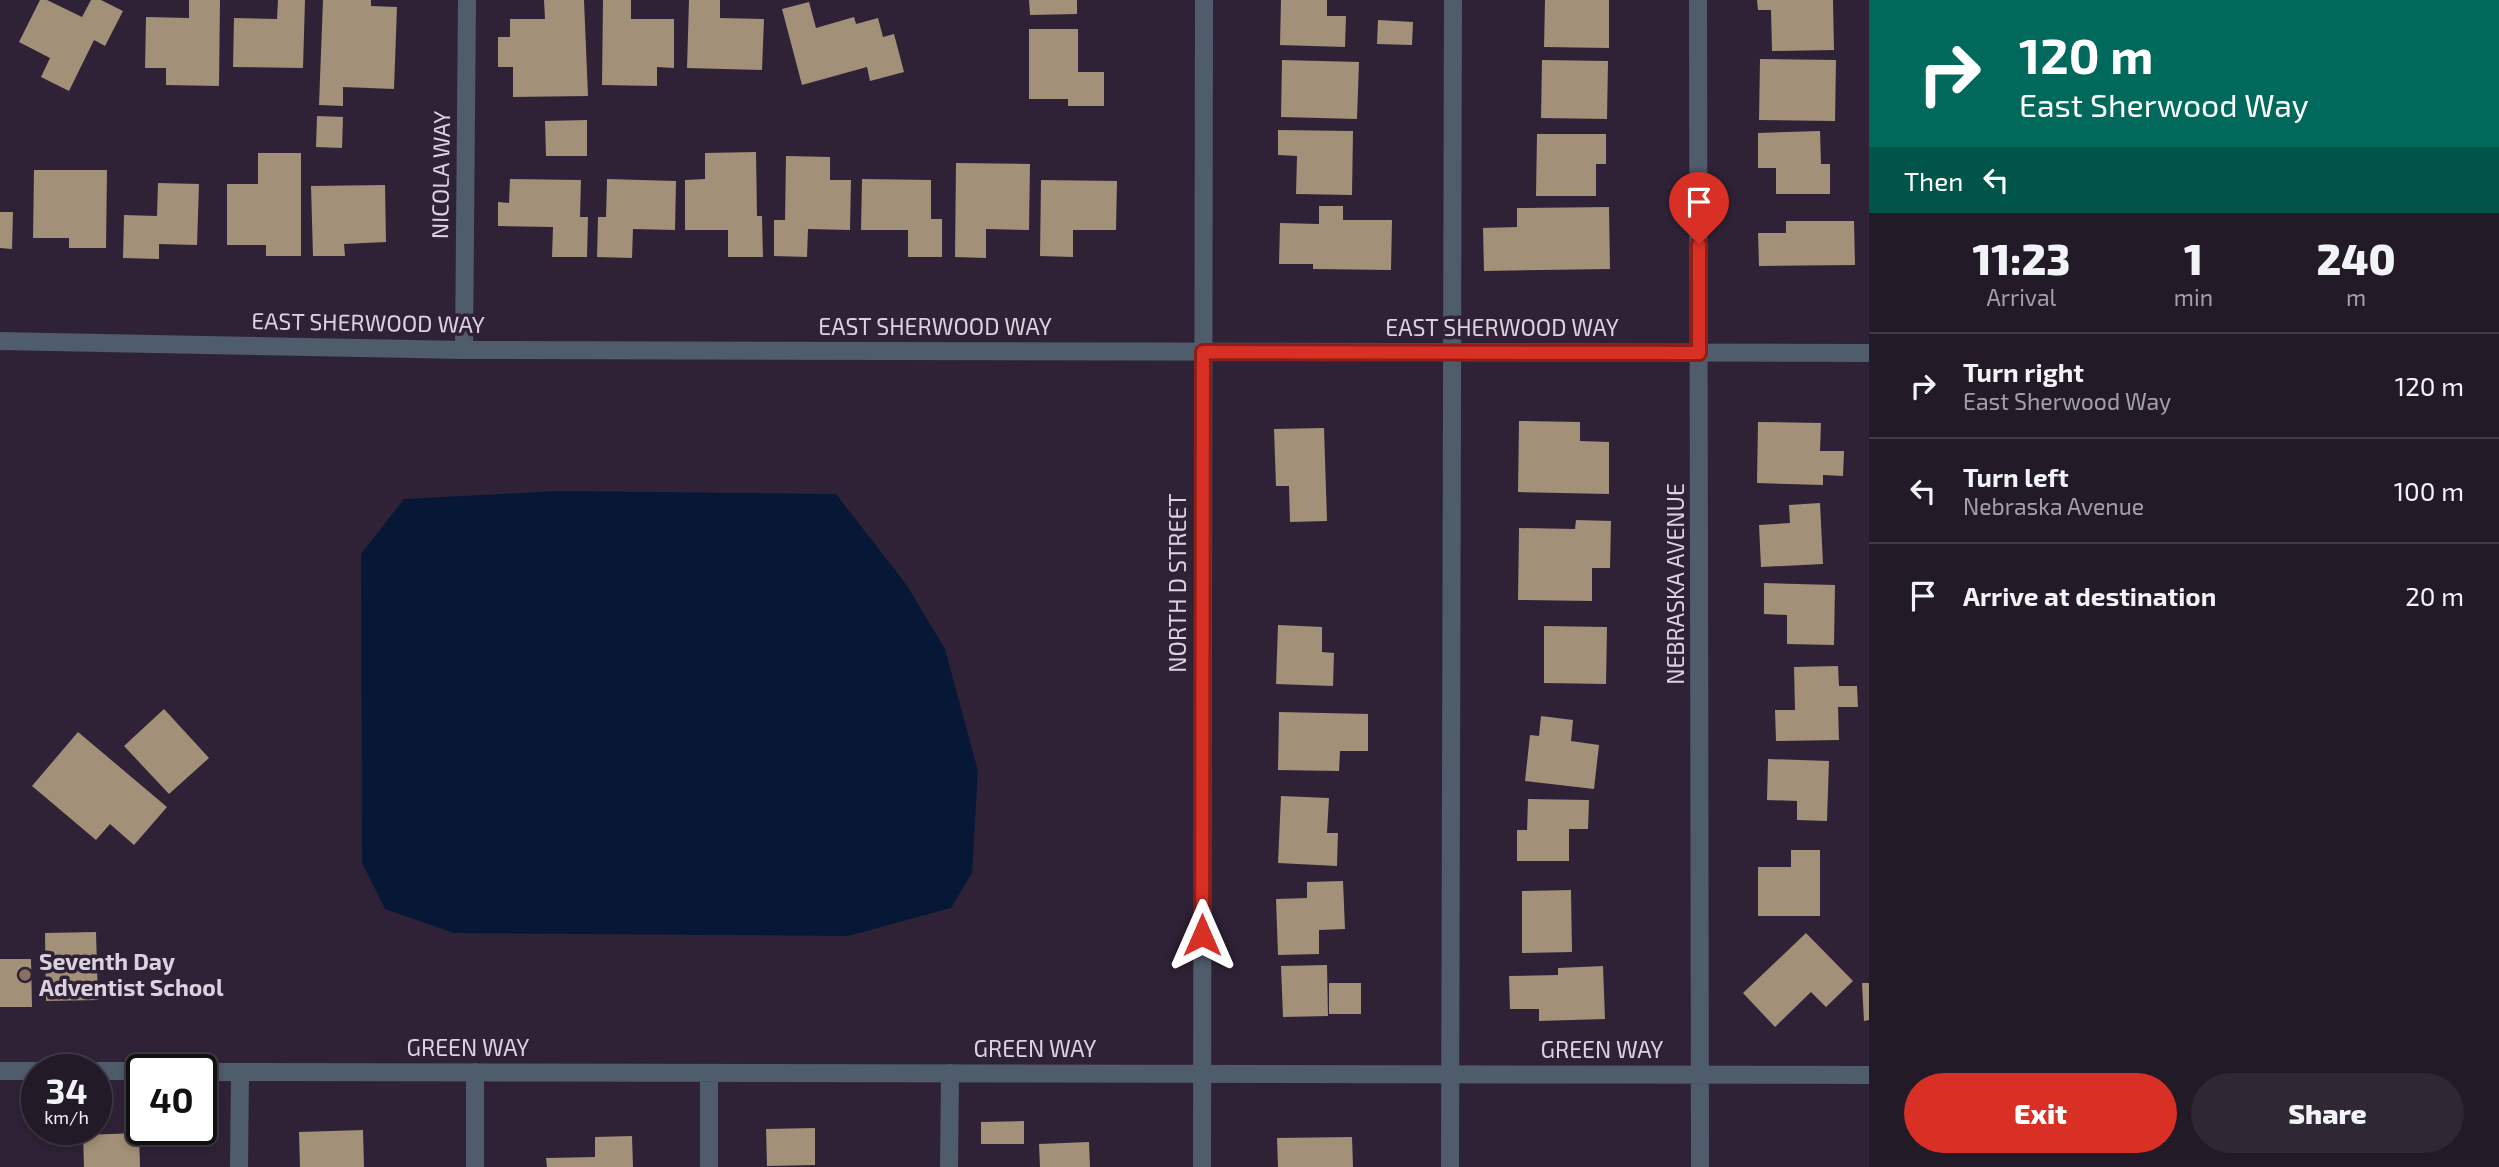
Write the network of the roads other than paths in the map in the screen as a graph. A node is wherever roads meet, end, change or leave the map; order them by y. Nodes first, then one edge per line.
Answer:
1 (467, 0) edge
2 (1204, 0) edge
3 (1453, 0) edge
4 (1698, 0) edge
5 (0, 341) edge
6 (464, 350) junction
7 (1203, 352) junction
8 (1452, 352) junction
9 (1699, 353) junction
10 (1869, 353) edge
11 (0, 1071) edge
12 (21, 1071) edge
13 (217, 1072) edge
14 (240, 1072) junction
15 (475, 1072) junction
16 (709, 1073) junction
17 (950, 1073) junction
18 (1202, 1074) junction
19 (1451, 1074) junction
20 (1702, 1075) junction
21 (1869, 1075) edge
22 (239, 1167) edge
23 (475, 1167) edge
24 (709, 1167) edge
25 (949, 1167) edge
26 (1202, 1167) edge
27 (1450, 1167) edge
28 (1700, 1167) edge

1 - 6 street, NICOLA WAY
2 - 7 street, NORTH D STREET
3 - 8 street
4 - 9 street, NEBRASKA AVENUE
5 - 6 street, EAST SHERWOOD WAY
6 - 7 street, EAST SHERWOOD WAY
7 - 8 street, EAST SHERWOOD WAY
7 - 18 street, NORTH D STREET
8 - 9 street, EAST SHERWOOD WAY
8 - 19 street
9 - 10 street, EAST SHERWOOD WAY
9 - 20 street, NEBRASKA AVENUE
11 - 12 street
13 - 14 street, GREEN WAY
14 - 15 street, GREEN WAY
14 - 22 street
15 - 16 street, GREEN WAY
15 - 23 street
16 - 17 street, GREEN WAY
16 - 24 street
17 - 18 street, GREEN WAY
17 - 25 street
18 - 19 street, GREEN WAY
18 - 26 street, NORTH D STREET
19 - 20 street, GREEN WAY
19 - 27 street
20 - 21 street, GREEN WAY
20 - 28 street, NEBRASKA AVENUE

